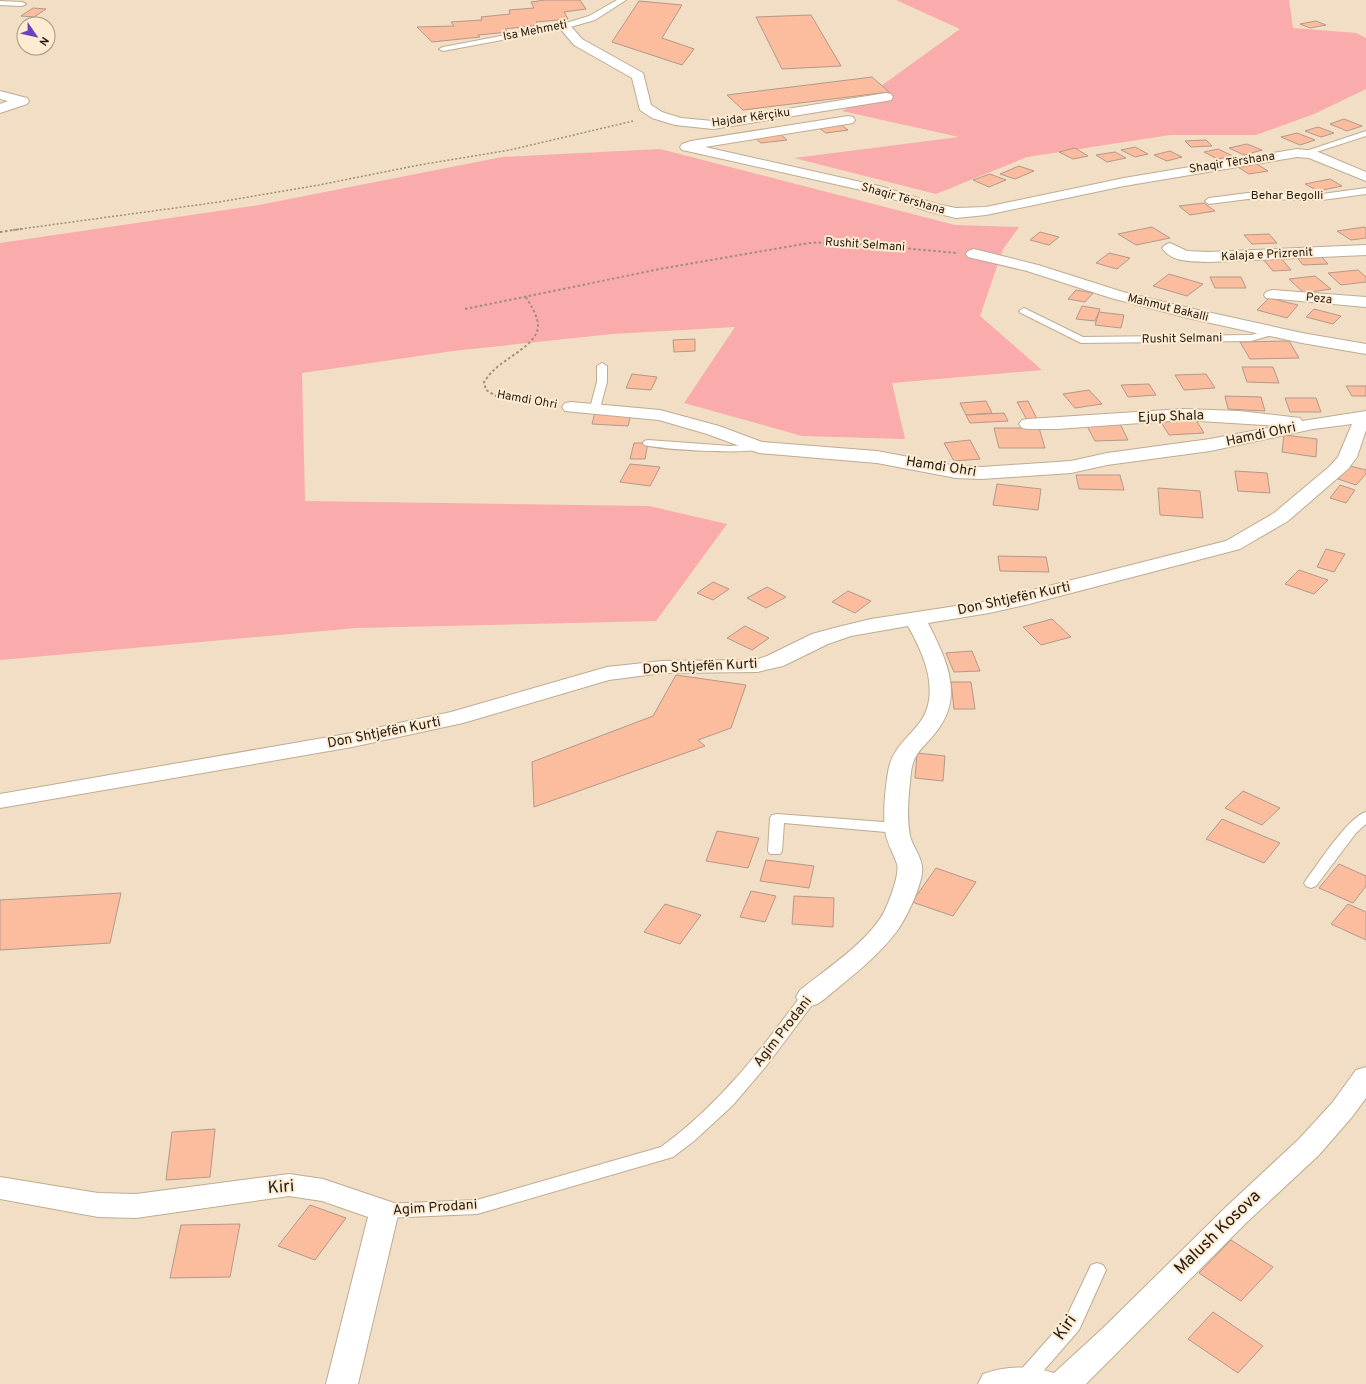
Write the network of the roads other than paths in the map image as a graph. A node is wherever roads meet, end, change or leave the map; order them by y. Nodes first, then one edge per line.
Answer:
1 (622, 0) edge
2 (0, 3) edge
3 (22, 4) dead end
4 (564, 26) junction
5 (443, 49) dead end
6 (0, 95) edge
7 (886, 97) dead end
8 (0, 109) edge
9 (848, 120) dead end
10 (1366, 133) edge
11 (1304, 153) junction
12 (1366, 176) edge
13 (1366, 191) edge
14 (1209, 201) dead end
15 (1170, 248) dead end
16 (1366, 250) edge
17 (974, 254) road end
18 (1272, 295) dead end
19 (1366, 302) edge
20 (1024, 311) dead end
21 (1273, 332) junction
22 (1366, 349) edge
23 (602, 366) dead end
24 (572, 407) road end
25 (595, 408) junction
26 (1366, 416) edge
27 (1366, 419) edge
28 (1028, 424) dead end
29 (1314, 424) junction
30 (648, 443) dead end
31 (759, 446) junction
32 (915, 618) junction
33 (0, 801) edge
34 (1366, 816) edge
35 (897, 828) junction
36 (775, 852) dead end
37 (1311, 883) dead end
38 (809, 997) joint
39 (1366, 1077) edge
40 (0, 1188) edge
41 (384, 1211) junction
42 (1098, 1270) dead end
43 (1021, 1383) edge
44 (342, 1384) edge
45 (1064, 1384) edge

1 - 4 lane, Isa Mehmeti
2 - 3 lane
4 - 5 lane, Isa Mehmeti
4 - 7 street, Hajdar Kërçiku
6 - 8 street
9 - 11 street, Shaqir Tërshana
10 - 11 lane, Shaqir Tërshana
11 - 12 street, Shaqir Tërshana
13 - 14 lane, Behar Begolli
15 - 16 street, Kalaja e Prizrenit
17 - 21 street, Mahmut Bakalli
18 - 19 street, Peza
20 - 21 lane, Rushit Selmani
21 - 22 street, Mahmut Bakalli
23 - 25 lane
24 - 25 street, Hamdi Ohri
25 - 31 street, Hamdi Ohri
26 - 29 street
27 - 32 street, Don Shtjefën Kurti
28 - 29 street, Ejup Shala
29 - 31 street, Hamdi Ohri
30 - 31 lane
32 - 33 street, Don Shtjefën Kurti
32 - 35 street, Agim Prodani
34 - 37 lane
35 - 36 lane
35 - 38 street, Agim Prodani
38 - 41 lane, Agim Prodani
39 - 45 street, Malush Kosova
40 - 41 street, Kiri
41 - 44 street
42 - 43 lane, Kiri

